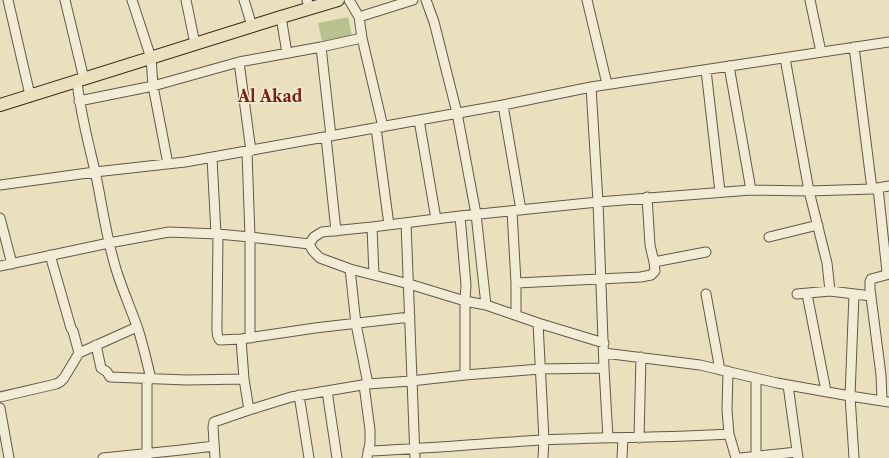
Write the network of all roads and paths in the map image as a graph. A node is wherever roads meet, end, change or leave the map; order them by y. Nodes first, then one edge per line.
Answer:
1 (8, 0) edge
2 (65, 0) edge
3 (132, 0) edge
4 (186, 0) edge
5 (244, 0) edge
6 (338, 0) edge
7 (349, 0) edge
8 (414, 0) edge
9 (426, 0) edge
10 (587, 0) edge
11 (810, 0) edge
12 (308, 4) edge
13 (281, 17) junction
14 (358, 17) junction
15 (252, 26) junction
16 (362, 38) junction
17 (889, 42) edge
18 (195, 44) junction
19 (321, 47) junction
20 (854, 47) junction
21 (821, 52) junction
22 (287, 53) junction
23 (151, 58) junction
24 (785, 58) junction
25 (240, 62) junction
26 (729, 66) junction
27 (706, 70) junction
28 (80, 80) junction
29 (607, 84) junction
30 (153, 86) junction
31 (591, 87) junction
32 (30, 95) junction
33 (79, 101) junction
34 (0, 105) edge
35 (503, 105) junction
36 (457, 113) junction
37 (419, 120) junction
38 (380, 128) junction
39 (328, 137) junction
40 (249, 151) junction
41 (212, 158) junction
42 (168, 164) junction
43 (95, 172) junction
44 (0, 185) edge
45 (889, 186) edge
46 (875, 188) junction
47 (751, 190) junction
48 (810, 191) junction
49 (720, 192) junction
50 (648, 197) junction
51 (598, 202) junction
52 (517, 211) junction
53 (476, 214) junction
54 (460, 216) junction
55 (0, 218) edge
56 (436, 219) junction
57 (406, 223) junction
58 (389, 225) junction
59 (818, 225) junction
60 (372, 227) junction
61 (336, 230) junction
62 (217, 234) junction
63 (250, 237) junction
64 (769, 237) dead end
65 (109, 243) junction
66 (309, 244) junction
67 (706, 252) dead end
68 (50, 255) junction
69 (654, 262) junction
70 (12, 264) junction
71 (0, 266) edge
72 (350, 269) junction
73 (374, 275) junction
74 (600, 278) junction
75 (516, 282) junction
76 (409, 284) junction
77 (830, 291) junction
78 (706, 294) dead end
79 (797, 294) dead end
80 (807, 294) junction
81 (854, 294) junction
82 (871, 296) junction
83 (465, 301) junction
84 (486, 305) junction
85 (516, 315) junction
86 (410, 317) junction
87 (538, 323) junction
88 (356, 324) junction
89 (137, 327) junction
90 (250, 338) junction
91 (241, 339) junction
92 (604, 343) junction
93 (96, 345) junction
94 (79, 353) junction
95 (604, 353) junction
96 (641, 357) junction
97 (604, 368) junction
98 (540, 369) junction
99 (724, 370) junction
100 (465, 375) junction
101 (756, 378) junction
102 (149, 379) junction
103 (244, 379) junction
104 (411, 382) junction
105 (366, 385) junction
106 (788, 385) junction
107 (327, 391) junction
108 (826, 391) junction
109 (299, 396) junction
110 (850, 396) junction
111 (0, 397) edge
112 (886, 402) edge
113 (0, 408) edge
114 (249, 410) junction
115 (729, 434) junction
116 (608, 438) junction
117 (623, 438) junction
118 (639, 438) junction
119 (544, 440) junction
120 (214, 446) junction
121 (415, 454) edge
122 (797, 455) edge
123 (147, 456) edge
124 (366, 456) edge
125 (756, 456) junction
126 (9, 458) edge
127 (103, 458) edge
128 (215, 458) edge
129 (309, 458) edge
130 (337, 458) edge
131 (543, 458) edge
132 (622, 458) edge
133 (736, 458) edge
134 (740, 458) edge
135 (854, 458) edge

1 - 32 street
2 - 28 street
3 - 23 street
4 - 18 street
5 - 15 street
6 - 12 main road
7 - 14 street
8 - 14 street
9 - 36 street
10 - 29 street
11 - 21 street
12 - 13 main road
13 - 15 main road
13 - 22 street
14 - 16 street
15 - 18 main road
16 - 19 street
16 - 38 street
17 - 20 street
18 - 23 main road
19 - 22 street
19 - 39 street
20 - 21 street
20 - 46 street
21 - 24 street
22 - 25 street
23 - 28 main road
23 - 30 street
24 - 26 street
24 - 48 street
25 - 30 street
25 - 40 street
26 - 27 street
26 - 47 street
27 - 29 street
27 - 49 street
28 - 32 main road
28 - 33 street
29 - 31 street
30 - 33 street
30 - 42 street
31 - 35 street
31 - 51 street
32 - 34 main road
33 - 43 street
35 - 36 street
35 - 52 street
36 - 37 street
36 - 53 street
37 - 38 street
37 - 56 street
38 - 39 street
38 - 58 street
39 - 40 street
39 - 61 street
40 - 41 street
40 - 63 street
41 - 42 street
41 - 62 street
42 - 43 street
43 - 44 street
43 - 65 street
45 - 46 street
46 - 48 street
46 - 82 street
47 - 48 street
47 - 49 street
48 - 59 street
49 - 50 street
50 - 51 street
50 - 69 street
51 - 52 street
51 - 74 street
52 - 53 street
52 - 75 street
53 - 54 street
53 - 84 street
54 - 56 street
54 - 83 street
55 - 70 street
56 - 57 street
57 - 58 street
57 - 76 street
58 - 60 street
59 - 64 street
59 - 77 street
60 - 61 street
60 - 73 street
61 - 66 street
62 - 63 street
62 - 65 street
62 - 91 street
63 - 66 street
63 - 90 street
65 - 68 street
65 - 89 street
66 - 72 street
67 - 69 street
68 - 70 street
68 - 94 street
69 - 74 street
70 - 71 street
72 - 73 street
72 - 88 street
73 - 76 street
74 - 75 street
74 - 92 street
75 - 85 street
76 - 83 street
76 - 86 street
77 - 80 street
77 - 81 street
78 - 99 street
79 - 80 street
80 - 108 street
81 - 82 street
81 - 110 street
82 - 112 street
83 - 84 street
83 - 100 street
84 - 85 street
85 - 87 street
86 - 88 street
86 - 104 street
87 - 92 street
87 - 98 street
88 - 90 street
88 - 105 street
89 - 93 street
89 - 102 street
90 - 91 street
91 - 103 street
92 - 95 street
93 - 94 street
93 - 102 street
94 - 111 street
95 - 96 street
95 - 97 street
96 - 99 street
96 - 118 street
97 - 98 street
97 - 116 street
98 - 100 street
98 - 119 street
99 - 101 street
99 - 115 street
100 - 104 street
101 - 106 street
101 - 125 street
102 - 103 street
102 - 123 street
103 - 114 street
104 - 105 street
104 - 121 street
105 - 107 street
105 - 124 street
106 - 108 street
106 - 122 street
107 - 109 street
107 - 130 street
108 - 110 street
109 - 114 street
109 - 129 street
110 - 112 street
110 - 135 street
113 - 126 street
114 - 120 street
115 - 118 street
115 - 133 street
116 - 117 street
116 - 119 street
117 - 118 street
117 - 132 street
119 - 121 street
119 - 131 street
120 - 123 street
120 - 128 street
121 - 124 street
122 - 125 street
123 - 127 street
125 - 134 street

